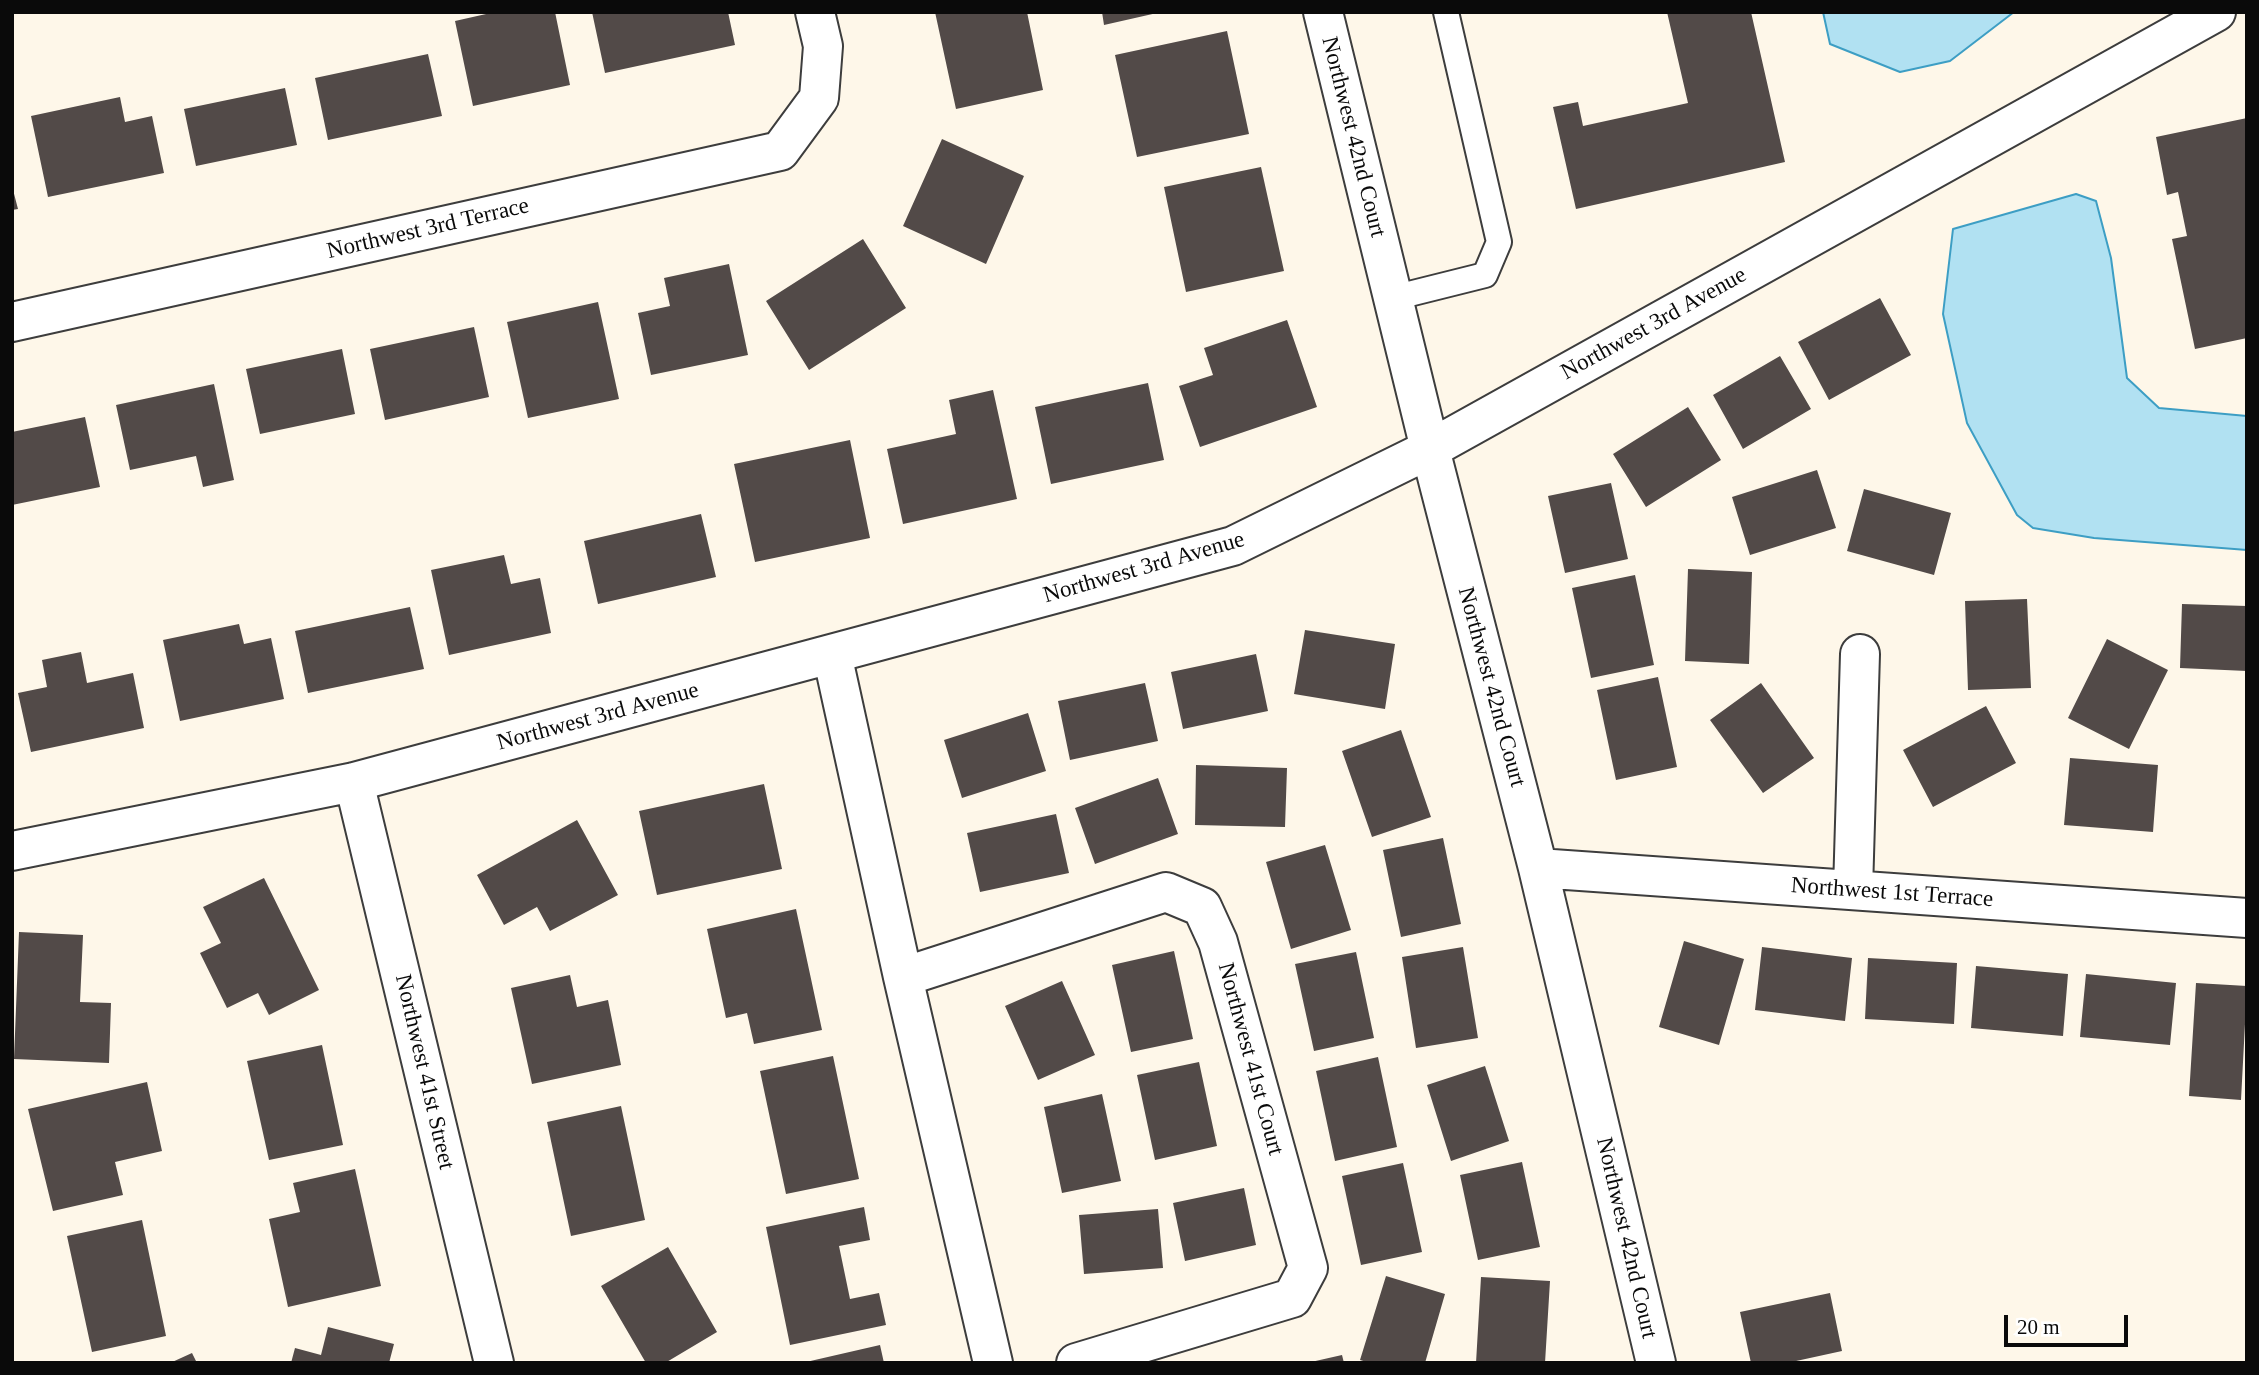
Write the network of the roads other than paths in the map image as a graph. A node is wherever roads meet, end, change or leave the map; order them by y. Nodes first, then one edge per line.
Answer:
1 (815, 12) edge
2 (1323, 12) edge
3 (1446, 12) edge
4 (2216, 12) edge
5 (1393, 298) junction
6 (12, 322) edge
7 (1430, 449) junction
8 (832, 654) junction
9 (1860, 654) dead end
10 (355, 782) junction
11 (12, 851) edge
12 (1538, 868) junction
13 (1853, 890) junction
14 (2247, 918) edge
15 (903, 977) junction
16 (494, 1363) edge
17 (993, 1363) edge
18 (1076, 1363) edge
19 (1656, 1363) edge

1 - 6 street, Northwest 3rd Terrace
2 - 5 street, Northwest 42nd Court
3 - 5 lane
4 - 7 street, Northwest 3rd Avenue
5 - 7 street, Northwest 42nd Court
7 - 8 street, Northwest 3rd Avenue
7 - 12 street, Northwest 42nd Court
8 - 10 street, Northwest 3rd Avenue
8 - 15 street
9 - 13 street
10 - 11 street, Northwest 3rd Avenue
10 - 16 street, Northwest 41st Street
12 - 13 street, Northwest 1st Terrace
12 - 19 street, Northwest 42nd Court
13 - 14 street, Northwest 1st Terrace
15 - 17 street
15 - 18 street, Northwest 41st Court

